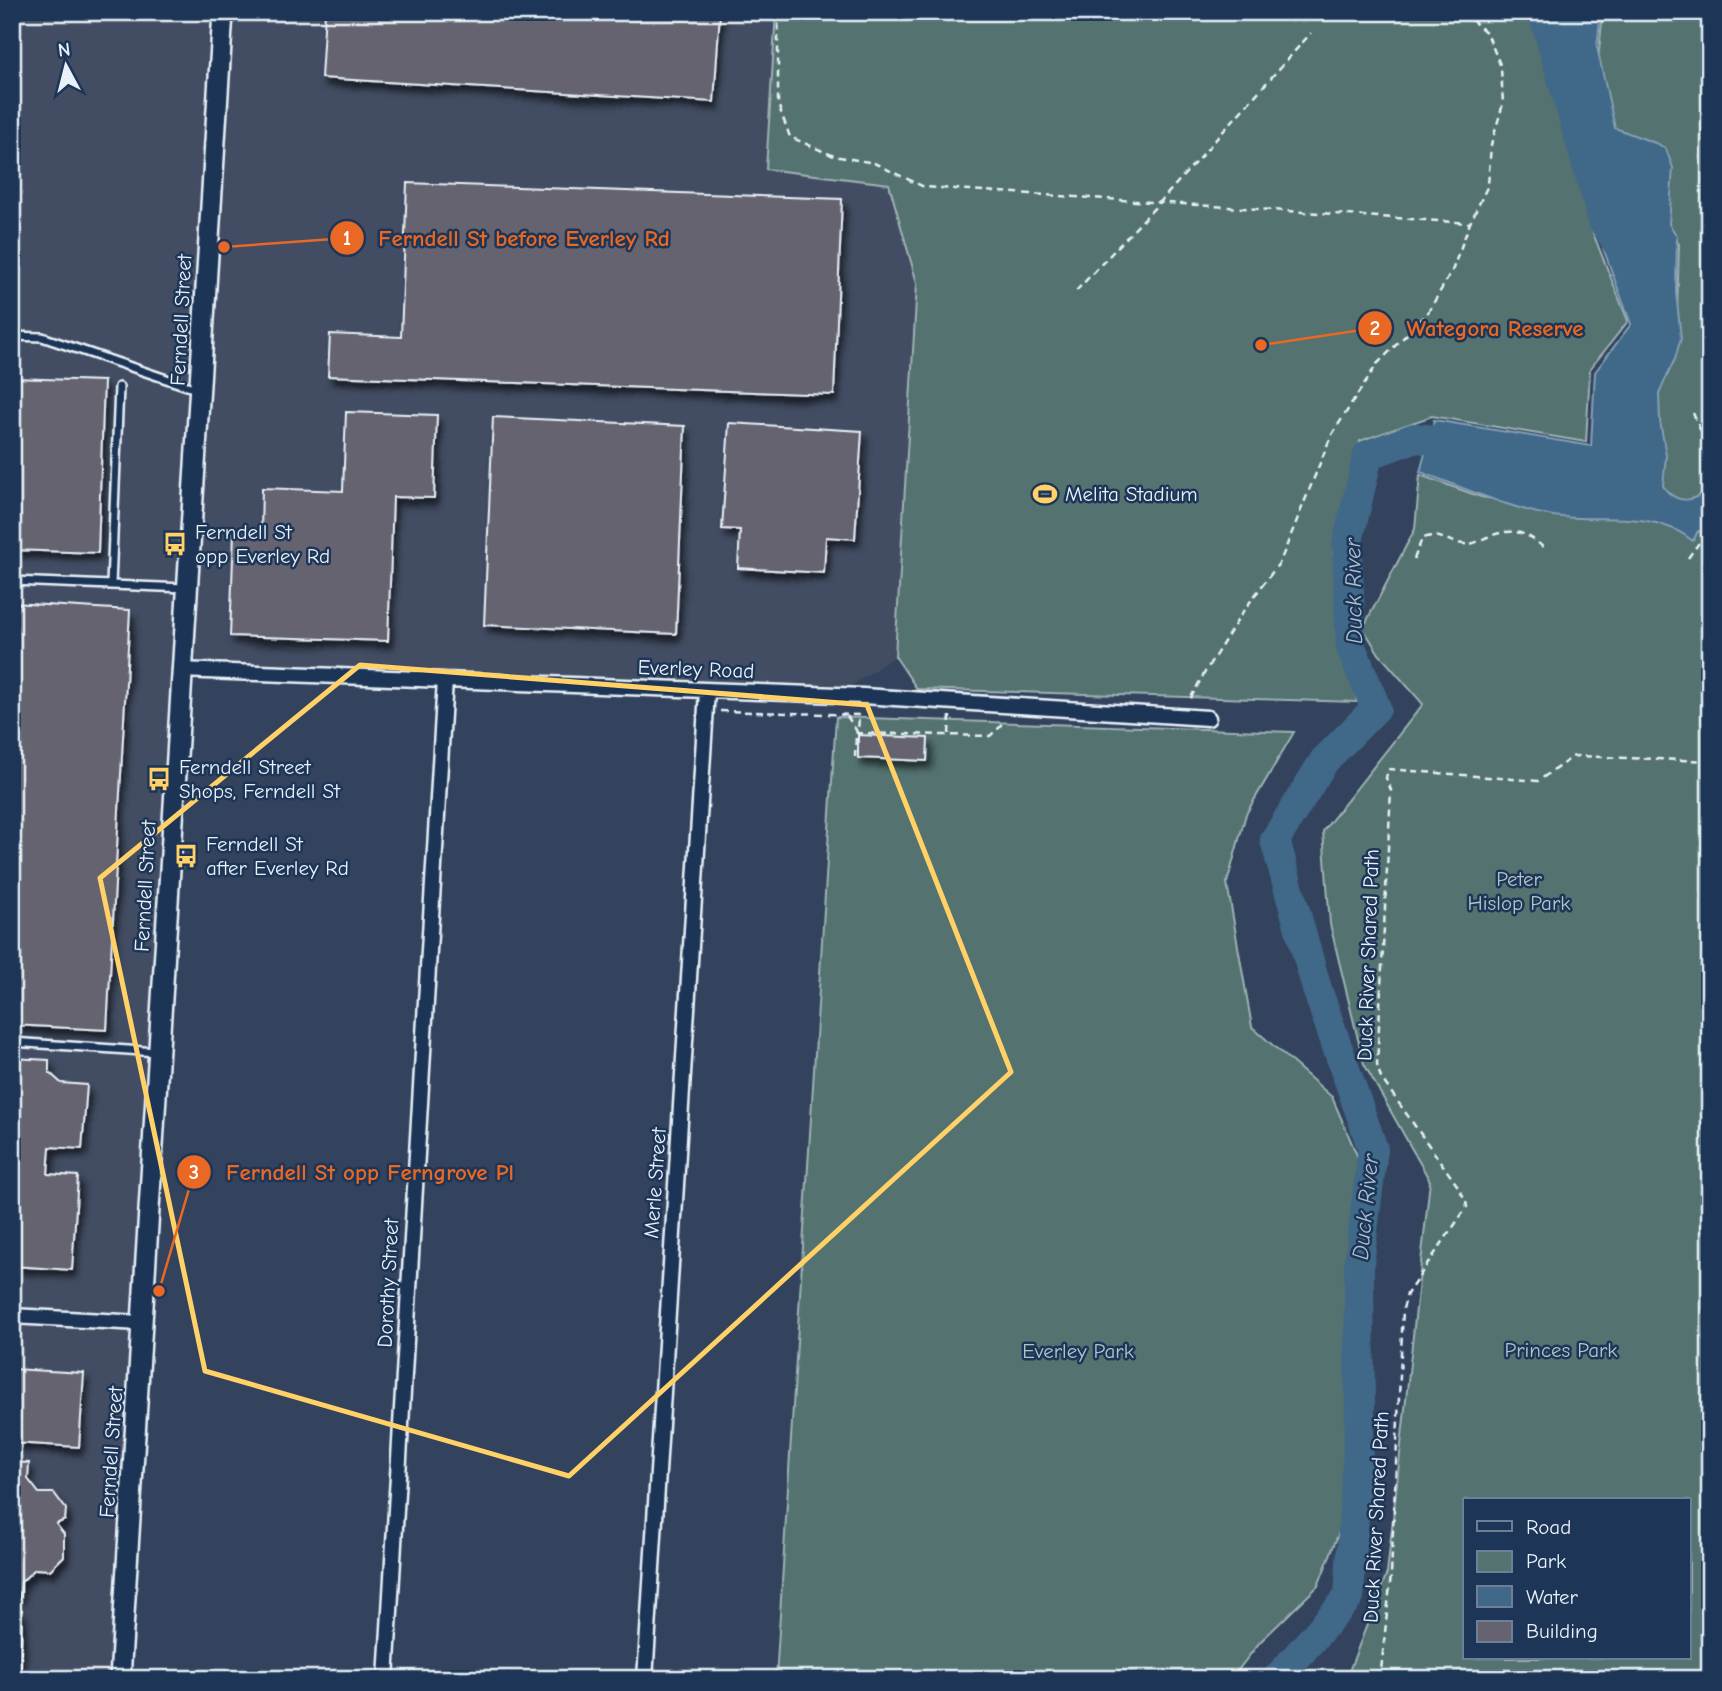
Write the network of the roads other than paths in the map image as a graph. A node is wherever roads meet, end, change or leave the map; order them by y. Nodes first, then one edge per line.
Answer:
1 (222, 12) edge
2 (12, 336) edge
3 (119, 387) dead end
4 (200, 390) junction
5 (12, 580) edge
6 (111, 585) junction
7 (186, 588) junction
8 (180, 670) junction
9 (445, 680) junction
10 (707, 691) junction
11 (1209, 718) dead end
12 (12, 1042) edge
13 (158, 1052) junction
14 (12, 1316) edge
15 (141, 1323) junction
16 (120, 1679) edge
17 (386, 1679) edge
18 (645, 1679) edge

1 - 4 main road, Ferndell Street
2 - 4 lane
3 - 6 lane
4 - 7 main road, Ferndell Street
5 - 6 lane
6 - 7 lane
7 - 8 main road, Ferndell Street
8 - 9 street, Everley Road
8 - 13 main road, Ferndell Street
9 - 10 street, Everley Road
9 - 17 street, Dorothy Street
10 - 11 street, Everley Road
10 - 18 street, Merle Street
12 - 13 lane
13 - 15 main road, Ferndell Street
14 - 15 street
15 - 16 main road, Ferndell Street

